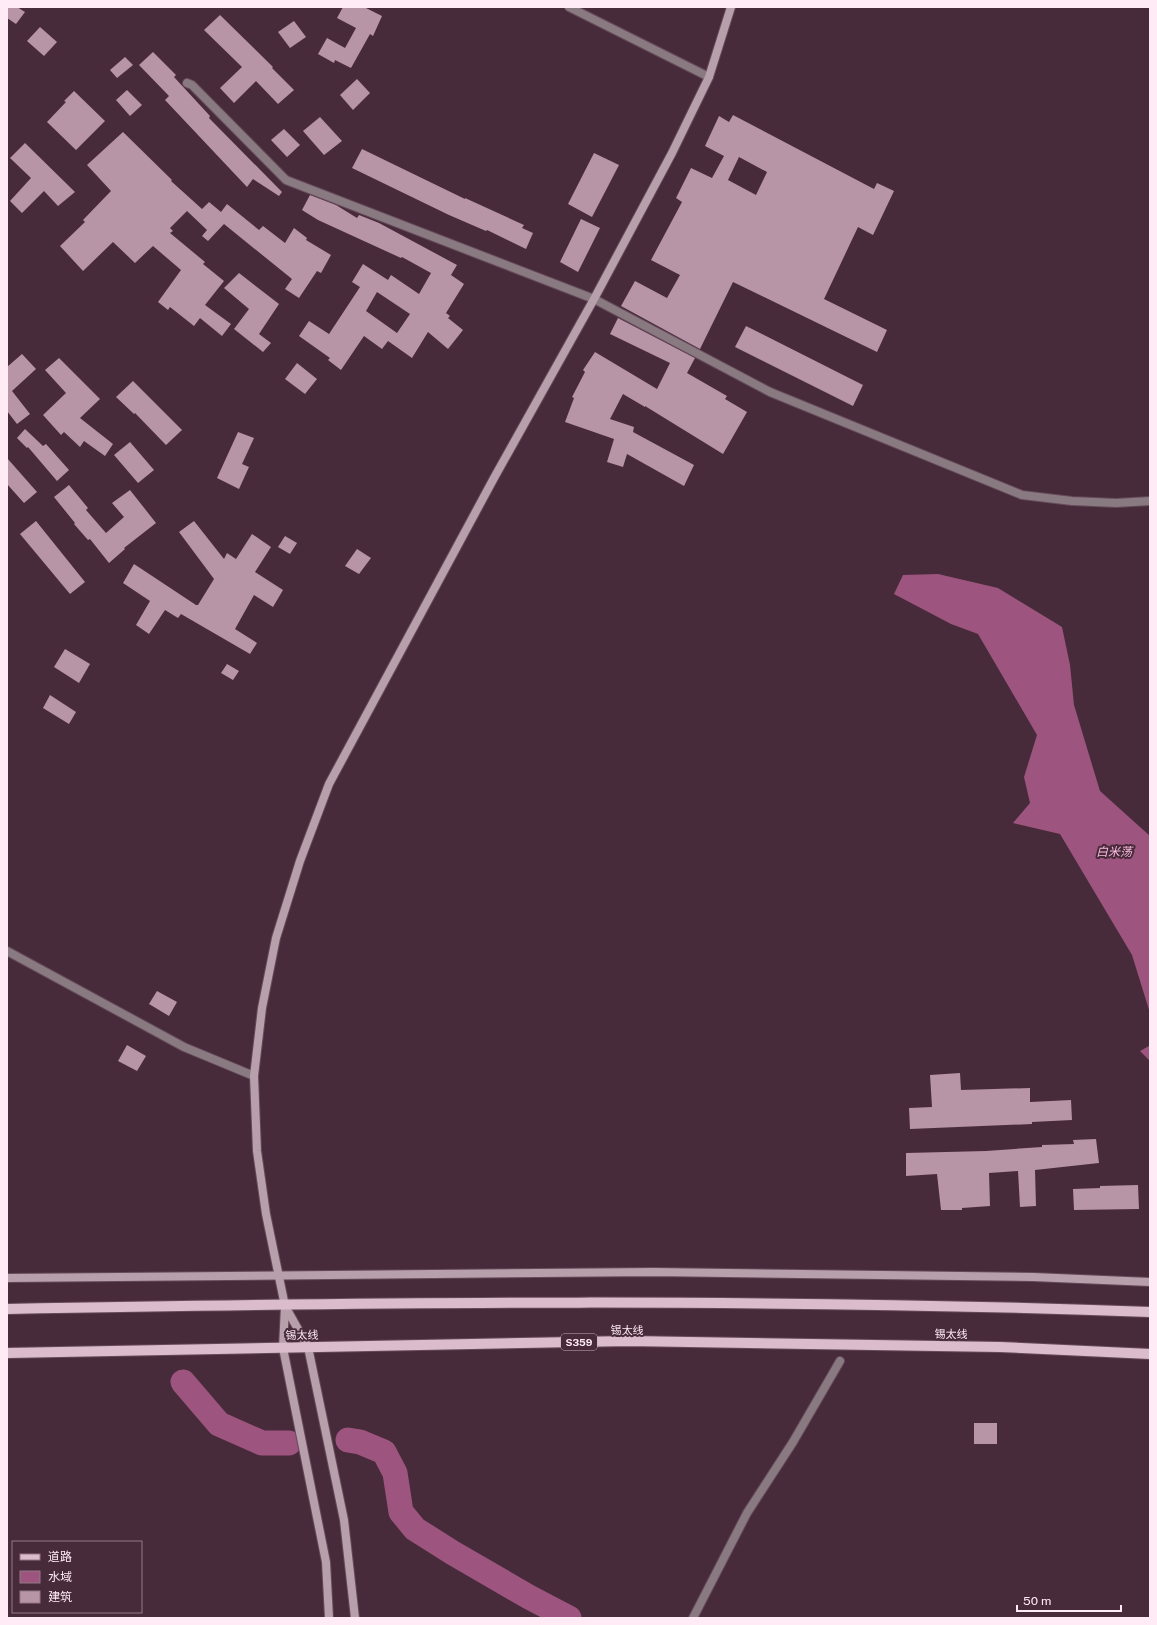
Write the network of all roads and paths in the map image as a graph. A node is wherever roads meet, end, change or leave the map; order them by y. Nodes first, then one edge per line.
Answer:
1 (569, 7) edge
2 (731, 7) edge
3 (709, 77) junction
4 (187, 83) dead end
5 (594, 299) junction
6 (1150, 501) edge
7 (7, 951) edge
8 (254, 1076) junction
9 (279, 1275) junction
10 (7, 1278) edge
11 (1150, 1282) edge
12 (285, 1306) junction
13 (7, 1309) edge
14 (1150, 1312) edge
15 (308, 1347) junction
16 (283, 1348) junction
17 (7, 1352) edge
18 (1150, 1354) edge
19 (840, 1361) dead end
20 (330, 1618) edge
21 (355, 1618) edge
22 (693, 1618) edge

1 - 3 street
2 - 3 main road
3 - 5 main road
4 - 5 street
5 - 6 street
5 - 8 main road
7 - 8 street
8 - 9 main road
9 - 10 main road
9 - 11 main road
9 - 12 main road
12 - 13 main road
12 - 14 main road
12 - 15 main road
12 - 16 main road
15 - 16 main road, 锡太线 / S359
15 - 18 main road, 锡太线 / S359
15 - 21 main road
16 - 17 main road, 锡太线 / S359
16 - 20 main road
19 - 22 street

